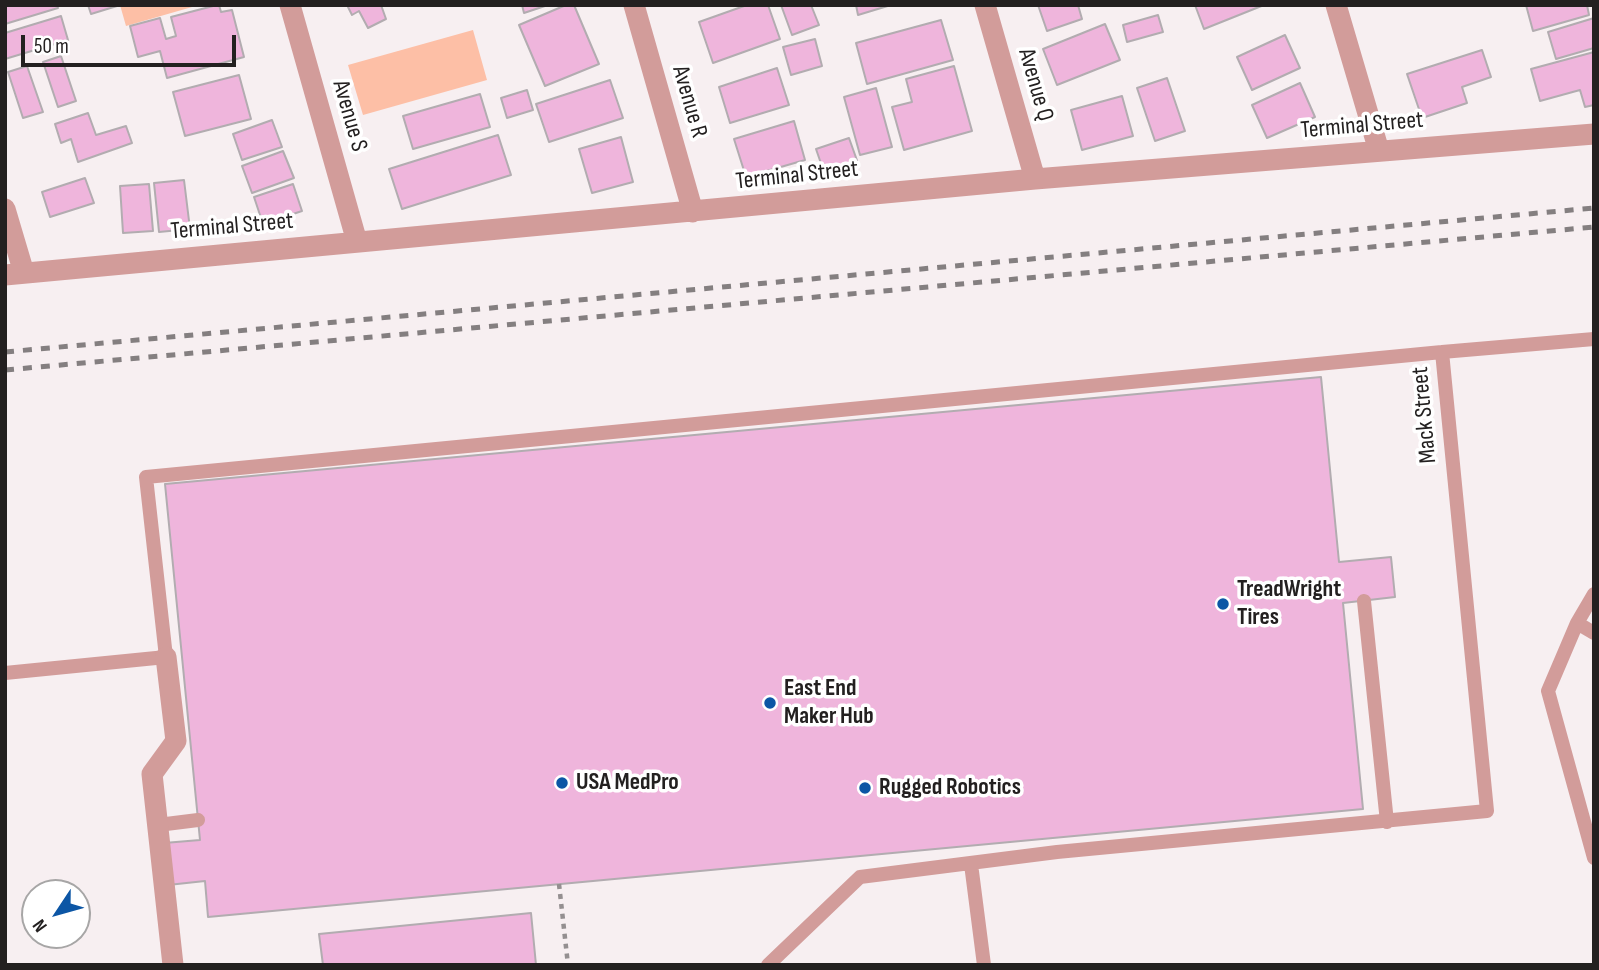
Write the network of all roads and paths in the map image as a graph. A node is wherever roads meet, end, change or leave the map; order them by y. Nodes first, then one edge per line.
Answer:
1 (290, 5) edge
2 (634, 5) edge
3 (985, 5) edge
4 (1336, 5) edge
5 (1594, 134) edge
6 (1379, 150) junction
7 (1035, 179) junction
8 (5, 209) edge
9 (693, 212) junction
10 (357, 242) junction
11 (15, 274) edge
12 (1594, 339) edge
13 (1442, 352) junction
14 (1594, 594) edge
15 (1364, 601) dead end
16 (1577, 623) junction
17 (1594, 633) edge
18 (166, 657) junction
19 (5, 673) edge
20 (198, 820) dead end
21 (1387, 822) junction
22 (158, 825) junction
23 (1594, 858) edge
24 (971, 864) junction
25 (559, 884) dead end
26 (173, 965) edge
27 (568, 965) edge
28 (768, 965) edge
29 (984, 965) edge

1 - 10 street, Avenue S
2 - 9 street, Avenue R
3 - 7 street, Avenue Q
4 - 6 street
5 - 6 street, Terminal Street
6 - 7 street, Terminal Street
7 - 9 street, Terminal Street
8 - 11 street
9 - 10 street, Terminal Street
10 - 11 street, Terminal Street
12 - 13 lane, Mack Street
13 - 18 lane
13 - 21 lane, Mack Street
14 - 16 lane
15 - 21 lane
16 - 17 lane
16 - 23 lane
18 - 19 lane
18 - 22 street
20 - 22 lane
21 - 24 lane
22 - 26 street
24 - 28 lane
24 - 29 lane
25 - 27 path

